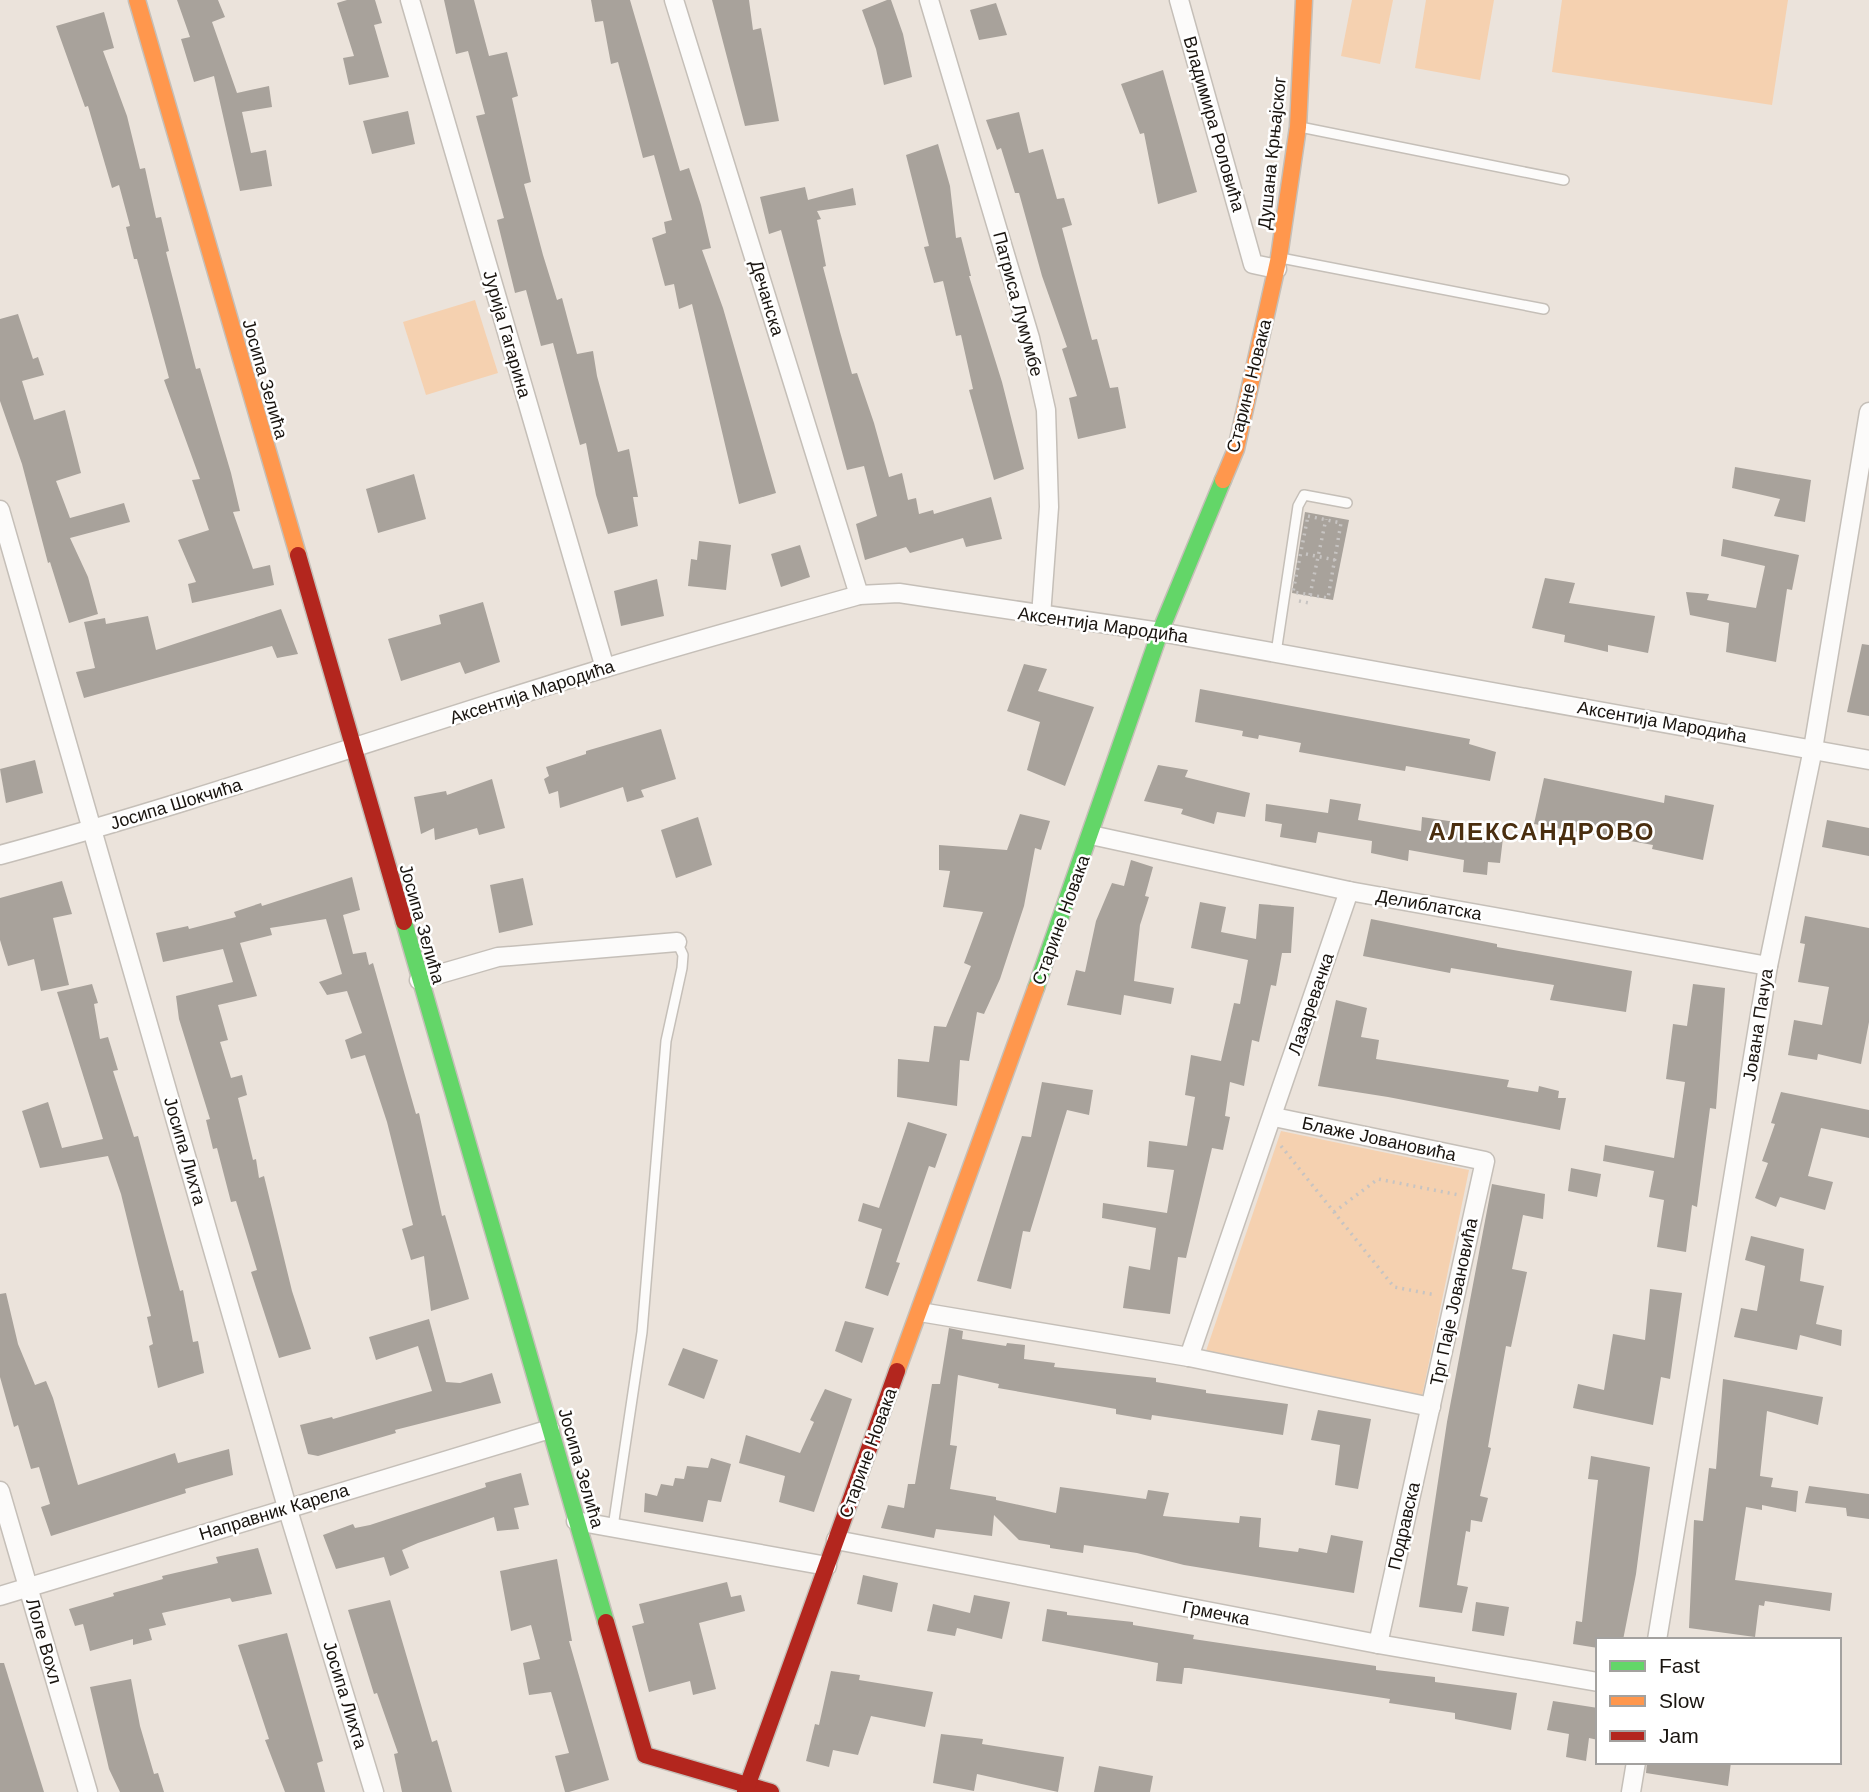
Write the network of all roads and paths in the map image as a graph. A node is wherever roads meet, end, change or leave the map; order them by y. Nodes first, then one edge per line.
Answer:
1 (137, 0) edge
2 (410, 0) edge
3 (674, 0) edge
4 (929, 0) edge
5 (1179, 0) edge
6 (1304, 0) edge
7 (1298, 127) junction
8 (1564, 180) dead end
9 (1278, 263) junction
10 (1544, 309) dead end
11 (1869, 412) edge
12 (1347, 503) dead end
13 (0, 510) edge
14 (1326, 519) dead end
15 (1341, 523) dead end
16 (1301, 553) dead end
17 (1318, 556) junction
18 (1335, 560) junction
19 (859, 595) junction
20 (1041, 616) junction
21 (1160, 632) junction
22 (1276, 653) junction
23 (605, 668) junction
24 (352, 750) junction
25 (1813, 750) junction
26 (1869, 760) edge
27 (94, 830) junction
28 (1091, 835) junction
29 (0, 855) edge
30 (1349, 891) junction
31 (677, 942) joint
32 (1768, 966) junction
33 (419, 980) junction
34 (1271, 1124) junction
35 (1485, 1161) joint
36 (1477, 1198) junction
37 (1334, 1212) junction
38 (1455, 1298) junction
39 (920, 1311) junction
40 (1189, 1357) junction
41 (1431, 1407) junction
42 (550, 1429) junction
43 (0, 1491) edge
44 (287, 1507) junction
45 (576, 1521) junction
46 (613, 1527) junction
47 (836, 1540) junction
48 (827, 1566) junction
49 (28, 1588) junction
50 (0, 1596) edge
51 (1657, 1638) edge
52 (1378, 1644) junction
53 (1596, 1682) edge
54 (1636, 1764) edge
55 (746, 1790) edge
56 (88, 1792) edge
57 (374, 1792) edge
58 (771, 1792) edge
59 (1631, 1792) edge

1 - 24 street, Јосипа Зелића
2 - 23 street, Јурија Гагарина
3 - 19 street, Дечанска
4 - 20 street, Патриса Лумумбе
5 - 9 street, Владимира Роловића
6 - 7 street, Душана Крњајског
7 - 8 lane
7 - 9 street, Душана Крњајског
9 - 10 lane
9 - 21 street, Старине Новака
11 - 25 street, Јована Пачуа
12 - 22 lane
13 - 27 street, Јосипа Лихта
14 - 17 path
15 - 18 path
16 - 17 path
17 - 18 path
17 - 18 path
19 - 20 street, Аксентија Мародића
19 - 23 street, Аксентија Мародића
20 - 21 street, Аксентија Мародића
21 - 22 street, Аксентија Мародића
21 - 28 street, Старине Новака
22 - 25 street, Аксентија Мародића
23 - 24 street, Аксентија Мародића
24 - 27 street, Јосипа Шокчића
24 - 33 street, Јосипа Зелића
25 - 26 street, Аксентија Мародића
25 - 32 street, Јована Пачуа
27 - 29 street, Јосипа Шокчића
27 - 44 street, Јосипа Лихта
28 - 30 street, Делиблатска
28 - 39 street, Старине Новака
30 - 32 street, Делиблатска
30 - 34 street, Лазаревачка
31 - 33 street
31 - 46 lane
32 - 51 street, Јована Пачуа
33 - 42 street, Јосипа Зелића
34 - 35 street, Блаже Јовановића
34 - 37 path
34 - 40 street
35 - 36 street, Трг Паје Јовановића
36 - 37 path
36 - 38 street, Трг Паје Јовановића
37 - 38 path
38 - 41 street, Трг Паје Јовановића
39 - 40 street, Трг Паје Јовановића
39 - 47 street, Старине Новака
40 - 41 street, Трг Паје Јовановића
41 - 52 street, Подравска
42 - 44 street, Направник Карела
42 - 45 street, Јосипа Зелића
43 - 49 street, Лоле Вохл
44 - 49 street, Направник Карела
44 - 57 street, Јосипа Лихта
45 - 46 street
45 - 55 street, Јосипа Зелића
46 - 48 street
47 - 48 street, Старине Новака
47 - 52 street, Грмечка
48 - 55 street, Старине Новака
49 - 50 street, Направник Карела
49 - 56 street, Лоле Вохл
52 - 53 street, Грмечка
54 - 59 street
55 - 58 street

